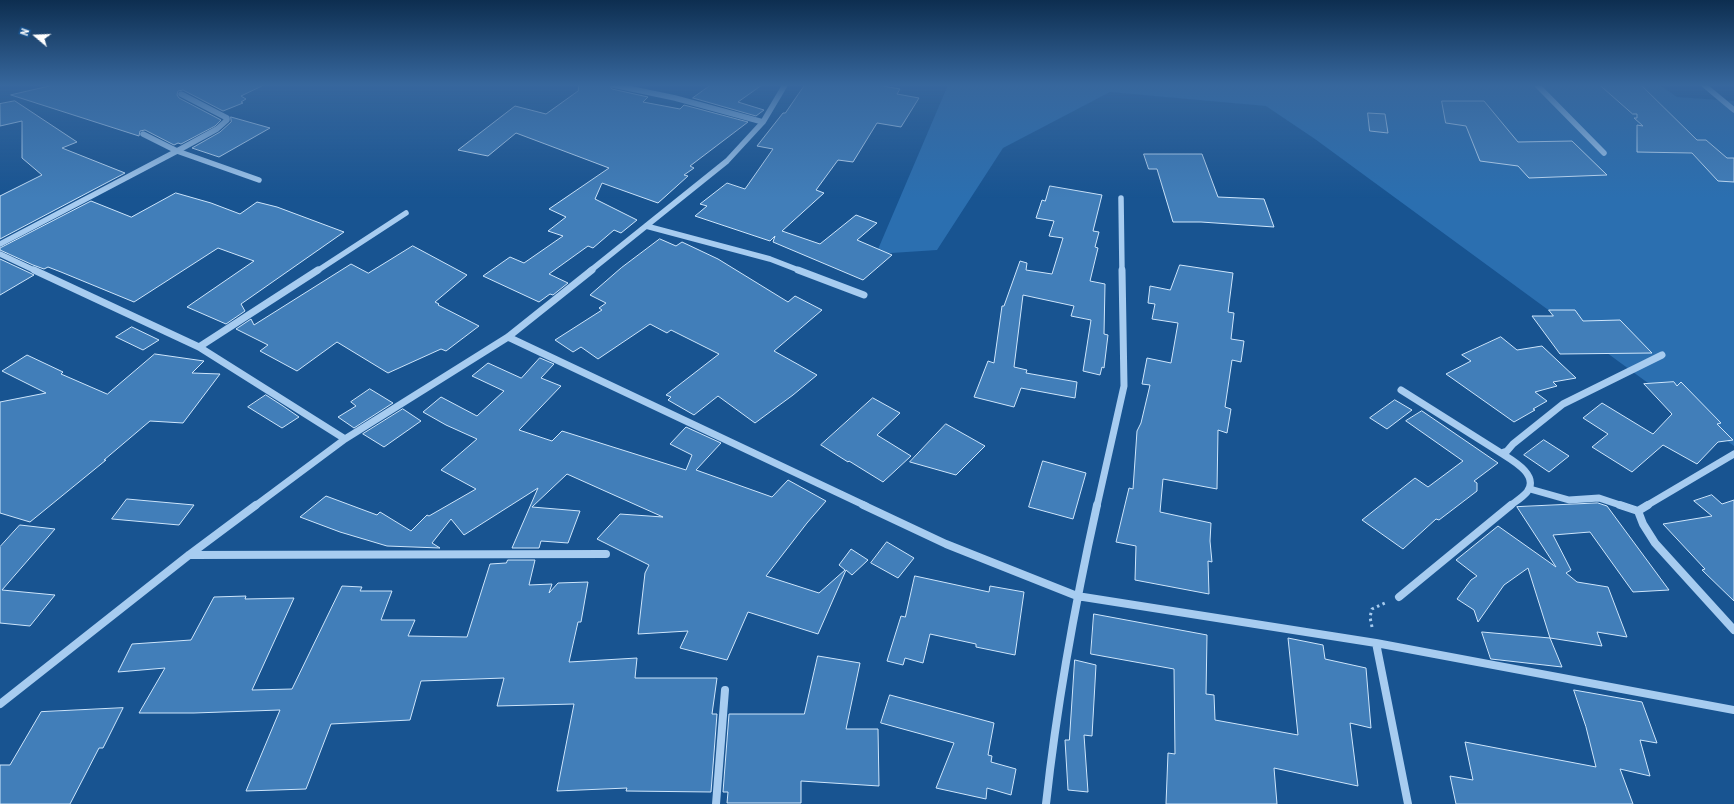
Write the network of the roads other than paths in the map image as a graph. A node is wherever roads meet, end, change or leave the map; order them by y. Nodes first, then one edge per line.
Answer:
1 (763, 122) edge
2 (224, 123) edge
3 (1574, 123) edge
4 (143, 134) dead end
5 (178, 151) junction
6 (1604, 153) dead end
7 (259, 180) dead end
8 (1121, 198) dead end
9 (406, 213) dead end
10 (646, 226) junction
11 (0, 244) edge
12 (0, 254) edge
13 (864, 295) dead end
14 (508, 337) junction
15 (199, 347) junction
16 (1662, 355) dead end
17 (1401, 390) dead end
18 (345, 439) junction
19 (1501, 453) junction
20 (1734, 454) edge
21 (1530, 488) junction
22 (1638, 511) junction
23 (606, 554) dead end
24 (188, 555) junction
25 (1077, 596) junction
26 (1399, 597) road end
27 (1734, 630) edge
28 (1376, 644) junction
29 (725, 690) dead end
30 (0, 704) edge
31 (1734, 710) edge
32 (716, 804) edge
33 (1046, 804) edge
34 (1408, 804) edge

1 - 10 street
2 - 5 street
3 - 6 street
4 - 5 street
5 - 7 street
5 - 11 street
8 - 25 street
9 - 15 street
10 - 13 street
10 - 14 street
12 - 15 street
14 - 18 street
14 - 25 street
15 - 18 street
16 - 19 street
17 - 19 street
18 - 24 street
19 - 21 street
20 - 22 street
21 - 22 street
21 - 26 street
22 - 27 street
23 - 24 street
24 - 30 street
25 - 28 street
25 - 33 street
28 - 31 street
28 - 34 street
29 - 32 street

